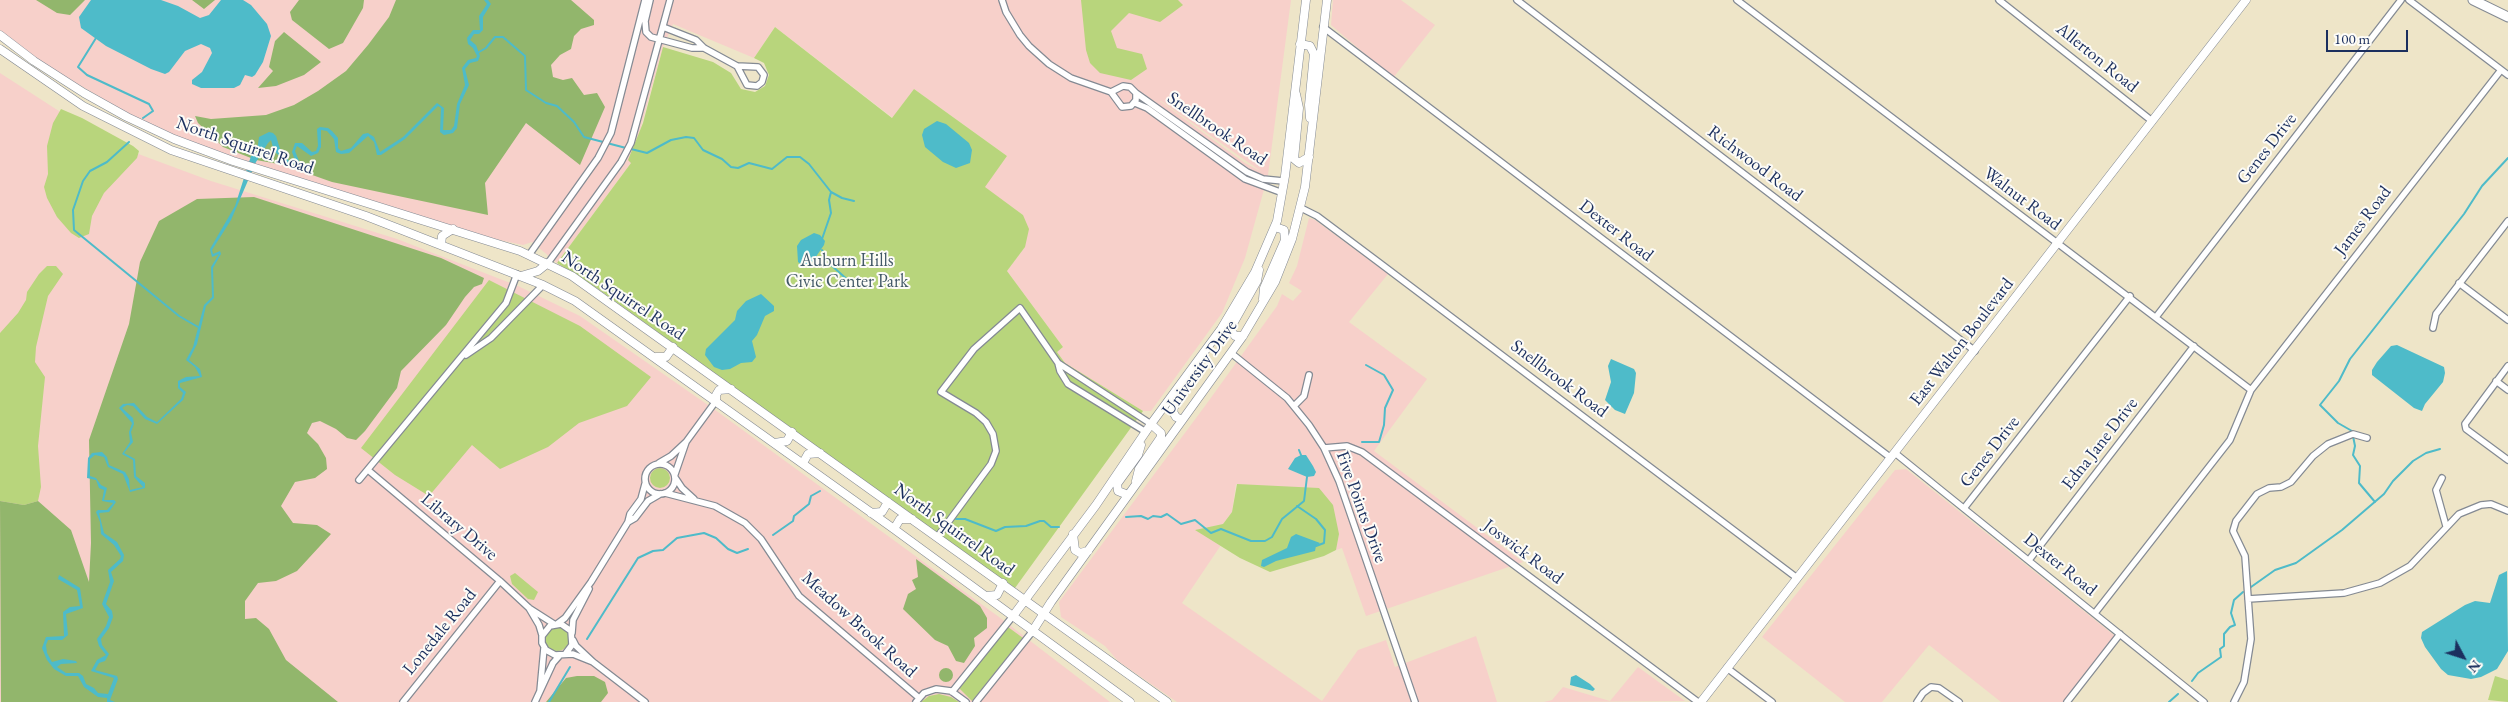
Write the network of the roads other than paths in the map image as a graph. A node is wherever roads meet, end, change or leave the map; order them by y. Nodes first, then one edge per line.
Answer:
1 (645, 0) edge
2 (650, 0) edge
3 (670, 0) edge
4 (1002, 0) edge
5 (1306, 0) edge
6 (1327, 0) edge
7 (1517, 0) edge
8 (1736, 0) edge
9 (1999, 0) edge
10 (2246, 0) edge
11 (2401, 0) edge
12 (2409, 0) edge
13 (2473, 0) edge
14 (2508, 17) edge
15 (663, 27) junction
16 (1323, 27) junction
17 (0, 35) edge
18 (659, 40) junction
19 (1300, 44) junction
20 (704, 48) junction
21 (0, 49) edge
22 (737, 66) junction
23 (2501, 70) junction
24 (2508, 75) edge
25 (1295, 87) junction
26 (1111, 92) junction
27 (1136, 93) junction
28 (1135, 103) junction
29 (2152, 122) junction
30 (1312, 133) junction
31 (1309, 157) junction
32 (1283, 181) junction
33 (1280, 192) junction
34 (1301, 208) junction
35 (2508, 220) edge
36 (1275, 227) junction
37 (452, 229) junction
38 (2057, 244) junction
39 (441, 245) junction
40 (529, 255) junction
41 (1261, 258) junction
42 (548, 263) junction
43 (519, 275) junction
44 (2459, 283) junction
45 (543, 285) junction
46 (2130, 296) junction
47 (1263, 304) junction
48 (2156, 317) junction
49 (2508, 320) edge
50 (2433, 328) dead end
51 (1243, 336) junction
52 (673, 346) junction
53 (2194, 346) junction
54 (1975, 351) junction
55 (1231, 354) junction
56 (462, 357) junction
57 (656, 357) junction
58 (1200, 358) junction
59 (1058, 363) junction
60 (2508, 366) edge
61 (1309, 376) dead end
62 (2496, 381) junction
63 (733, 390) junction
64 (2251, 390) junction
65 (2508, 390) edge
66 (716, 401) junction
67 (1122, 404) junction
68 (1294, 406) junction
69 (1116, 414) junction
70 (1182, 420) junction
71 (1151, 424) junction
72 (792, 432) junction
73 (1144, 435) junction
74 (2367, 438) dead end
75 (686, 442) junction
76 (775, 443) junction
77 (1324, 448) junction
78 (820, 453) junction
79 (1893, 455) junction
80 (2508, 460) edge
81 (658, 463) junction
82 (803, 463) junction
83 (368, 470) junction
84 (675, 476) junction
85 (2442, 478) dead end
86 (359, 480) dead end
87 (645, 482) junction
88 (1135, 485) junction
89 (662, 494) junction
90 (1128, 495) junction
91 (694, 499) junction
92 (888, 502) junction
93 (1965, 508) junction
94 (2508, 511) edge
95 (871, 513) junction
96 (912, 519) junction
97 (628, 522) junction
98 (2446, 526) junction
99 (894, 529) junction
100 (1073, 534) junction
101 (938, 536) junction
102 (1088, 551) junction
103 (2029, 560) junction
104 (1797, 578) junction
105 (500, 581) junction
106 (591, 582) junction
107 (1003, 583) junction
108 (986, 596) junction
109 (2248, 599) junction
110 (1026, 600) junction
111 (529, 608) junction
112 (1043, 612) junction
113 (2095, 613) junction
114 (1013, 616) junction
115 (556, 624) junction
116 (1032, 632) junction
117 (2120, 634) junction
118 (542, 636) junction
119 (573, 637) junction
120 (544, 646) junction
121 (563, 654) junction
122 (593, 662) junction
123 (1727, 668) junction
124 (952, 692) junction
125 (540, 693) junction
126 (917, 700) edge
127 (404, 702) edge
128 (535, 702) edge
129 (645, 702) edge
130 (966, 702) edge
131 (976, 702) edge
132 (1130, 702) edge
133 (1166, 702) edge
134 (1414, 702) edge
135 (1700, 702) edge
136 (1772, 702) edge
137 (1917, 702) edge
138 (1959, 702) edge
139 (2067, 702) edge
140 (2204, 702) edge
141 (2234, 702) edge

1 - 40 street
2 - 18 street
3 - 15 street
4 - 26 street
5 - 19 main road, University Drive
6 - 16 main road, University Drive
7 - 54 street, Richwood Road
8 - 38 street, Walnut Road
9 - 29 street, Allerton Road
10 - 29 main road, East Walton Boulevard
11 - 48 street, Genes Drive
12 - 23 street
13 - 14 highway
15 - 18 street
15 - 20 street
16 - 30 main road, University Drive
16 - 79 street, Dexter Road
17 - 37 main road, North Squirrel Road
18 - 20 street
18 - 42 street
19 - 25 main road, University Drive
19 - 30 main road
20 - 22 street
21 - 39 main road, North Squirrel Road
22 - 22 street
23 - 24 street
23 - 64 street, James Road
25 - 31 main road
25 - 32 main road, University Drive
26 - 27 street
26 - 28 street, Snellbrook Road
27 - 28 street
27 - 32 street, Snellbrook Road
28 - 33 street, Snellbrook Road
29 - 38 main road, East Walton Boulevard
30 - 31 main road, University Drive
31 - 34 main road, University Drive
32 - 33 main road, University Drive
33 - 36 main road, University Drive
34 - 47 main road, University Drive
34 - 104 street, Snellbrook Road
35 - 44 street
36 - 41 main road, University Drive
36 - 47 main road
37 - 39 main road
37 - 40 main road, North Squirrel Road
38 - 46 street, Walnut Road
38 - 54 main road, East Walton Boulevard
39 - 43 main road, North Squirrel Road
40 - 42 main road, North Squirrel Road
41 - 51 main road
41 - 58 main road, University Drive
42 - 43 main road
42 - 52 main road, North Squirrel Road
43 - 45 main road, North Squirrel Road
43 - 56 street
44 - 49 street
44 - 50 street
45 - 56 street
45 - 57 main road, North Squirrel Road
46 - 48 street, Walnut Road
46 - 93 street, Genes Drive
47 - 51 main road, University Drive
48 - 53 street, Walnut Road
51 - 55 main road, University Drive
52 - 57 main road
52 - 63 main road, North Squirrel Road
53 - 64 street, Walnut Road
53 - 103 street, Edna Jane Drive
54 - 79 main road, East Walton Boulevard
55 - 68 street, Five Points Drive
55 - 70 main road, University Drive
56 - 83 street
57 - 66 main road, North Squirrel Road
58 - 70 main road
58 - 71 main road, University Drive
59 - 67 street
59 - 69 street
59 - 101 street
60 - 62 street
61 - 68 street
62 - 65 street
62 - 80 street
63 - 66 main road
63 - 72 main road, North Squirrel Road
64 - 113 street
66 - 75 street
66 - 76 main road, North Squirrel Road
67 - 69 street
67 - 71 street
68 - 77 street, Five Points Drive
69 - 73 street
70 - 88 main road, University Drive
71 - 73 main road, University Drive
71 - 88 main road
72 - 76 main road
72 - 78 main road, North Squirrel Road
73 - 90 main road
73 - 100 main road, University Drive
74 - 109 street
75 - 81 street
75 - 84 street
76 - 82 main road, North Squirrel Road
77 - 134 street, Five Points Drive
77 - 135 street, Joswick Road
78 - 82 main road
78 - 92 main road, North Squirrel Road
79 - 93 street, Dexter Road
79 - 104 main road, East Walton Boulevard
81 - 84 street
81 - 87 street
82 - 95 main road, North Squirrel Road
83 - 86 street
83 - 105 street, Library Drive
84 - 89 street
84 - 91 street, Meadow Brook Road
85 - 98 street
87 - 89 street
87 - 97 street
88 - 90 main road, University Drive
89 - 91 street, Meadow Brook Road
89 - 97 street
90 - 102 main road, University Drive
91 - 126 street, Meadow Brook Road
92 - 95 main road
92 - 96 main road, North Squirrel Road
93 - 103 street, Dexter Road
94 - 98 street
95 - 99 main road, North Squirrel Road
96 - 99 main road
96 - 101 main road, North Squirrel Road
97 - 106 street
98 - 109 street
99 - 108 main road, North Squirrel Road
100 - 102 main road
100 - 110 main road, University Drive
101 - 107 main road, North Squirrel Road
102 - 112 main road, University Drive
103 - 113 street, Dexter Road
104 - 123 main road, East Walton Boulevard
105 - 111 street, Library Drive
105 - 127 street, Lonedale Road
106 - 115 street
106 - 119 street
107 - 108 main road
107 - 110 main road, North Squirrel Road
108 - 114 main road, North Squirrel Road
109 - 141 street
110 - 112 main road, North Squirrel Road
110 - 114 main road, University Drive
111 - 115 street, Library Drive
111 - 118 street, Library Drive
112 - 116 main road, University Drive
112 - 133 main road, North Squirrel Road
113 - 117 street, Dexter Road
114 - 116 main road, North Squirrel Road
114 - 124 street, University Drive
115 - 118 street
115 - 119 street
116 - 131 street, University Drive
116 - 132 main road, North Squirrel Road
117 - 139 street
117 - 140 street, Dexter Road
118 - 120 street
119 - 121 street
119 - 122 street
120 - 121 street
120 - 125 street
121 - 122 street
121 - 125 street
122 - 129 street
123 - 135 main road, East Walton Boulevard
123 - 136 street
124 - 126 street
124 - 130 street
125 - 128 street
137 - 138 street

